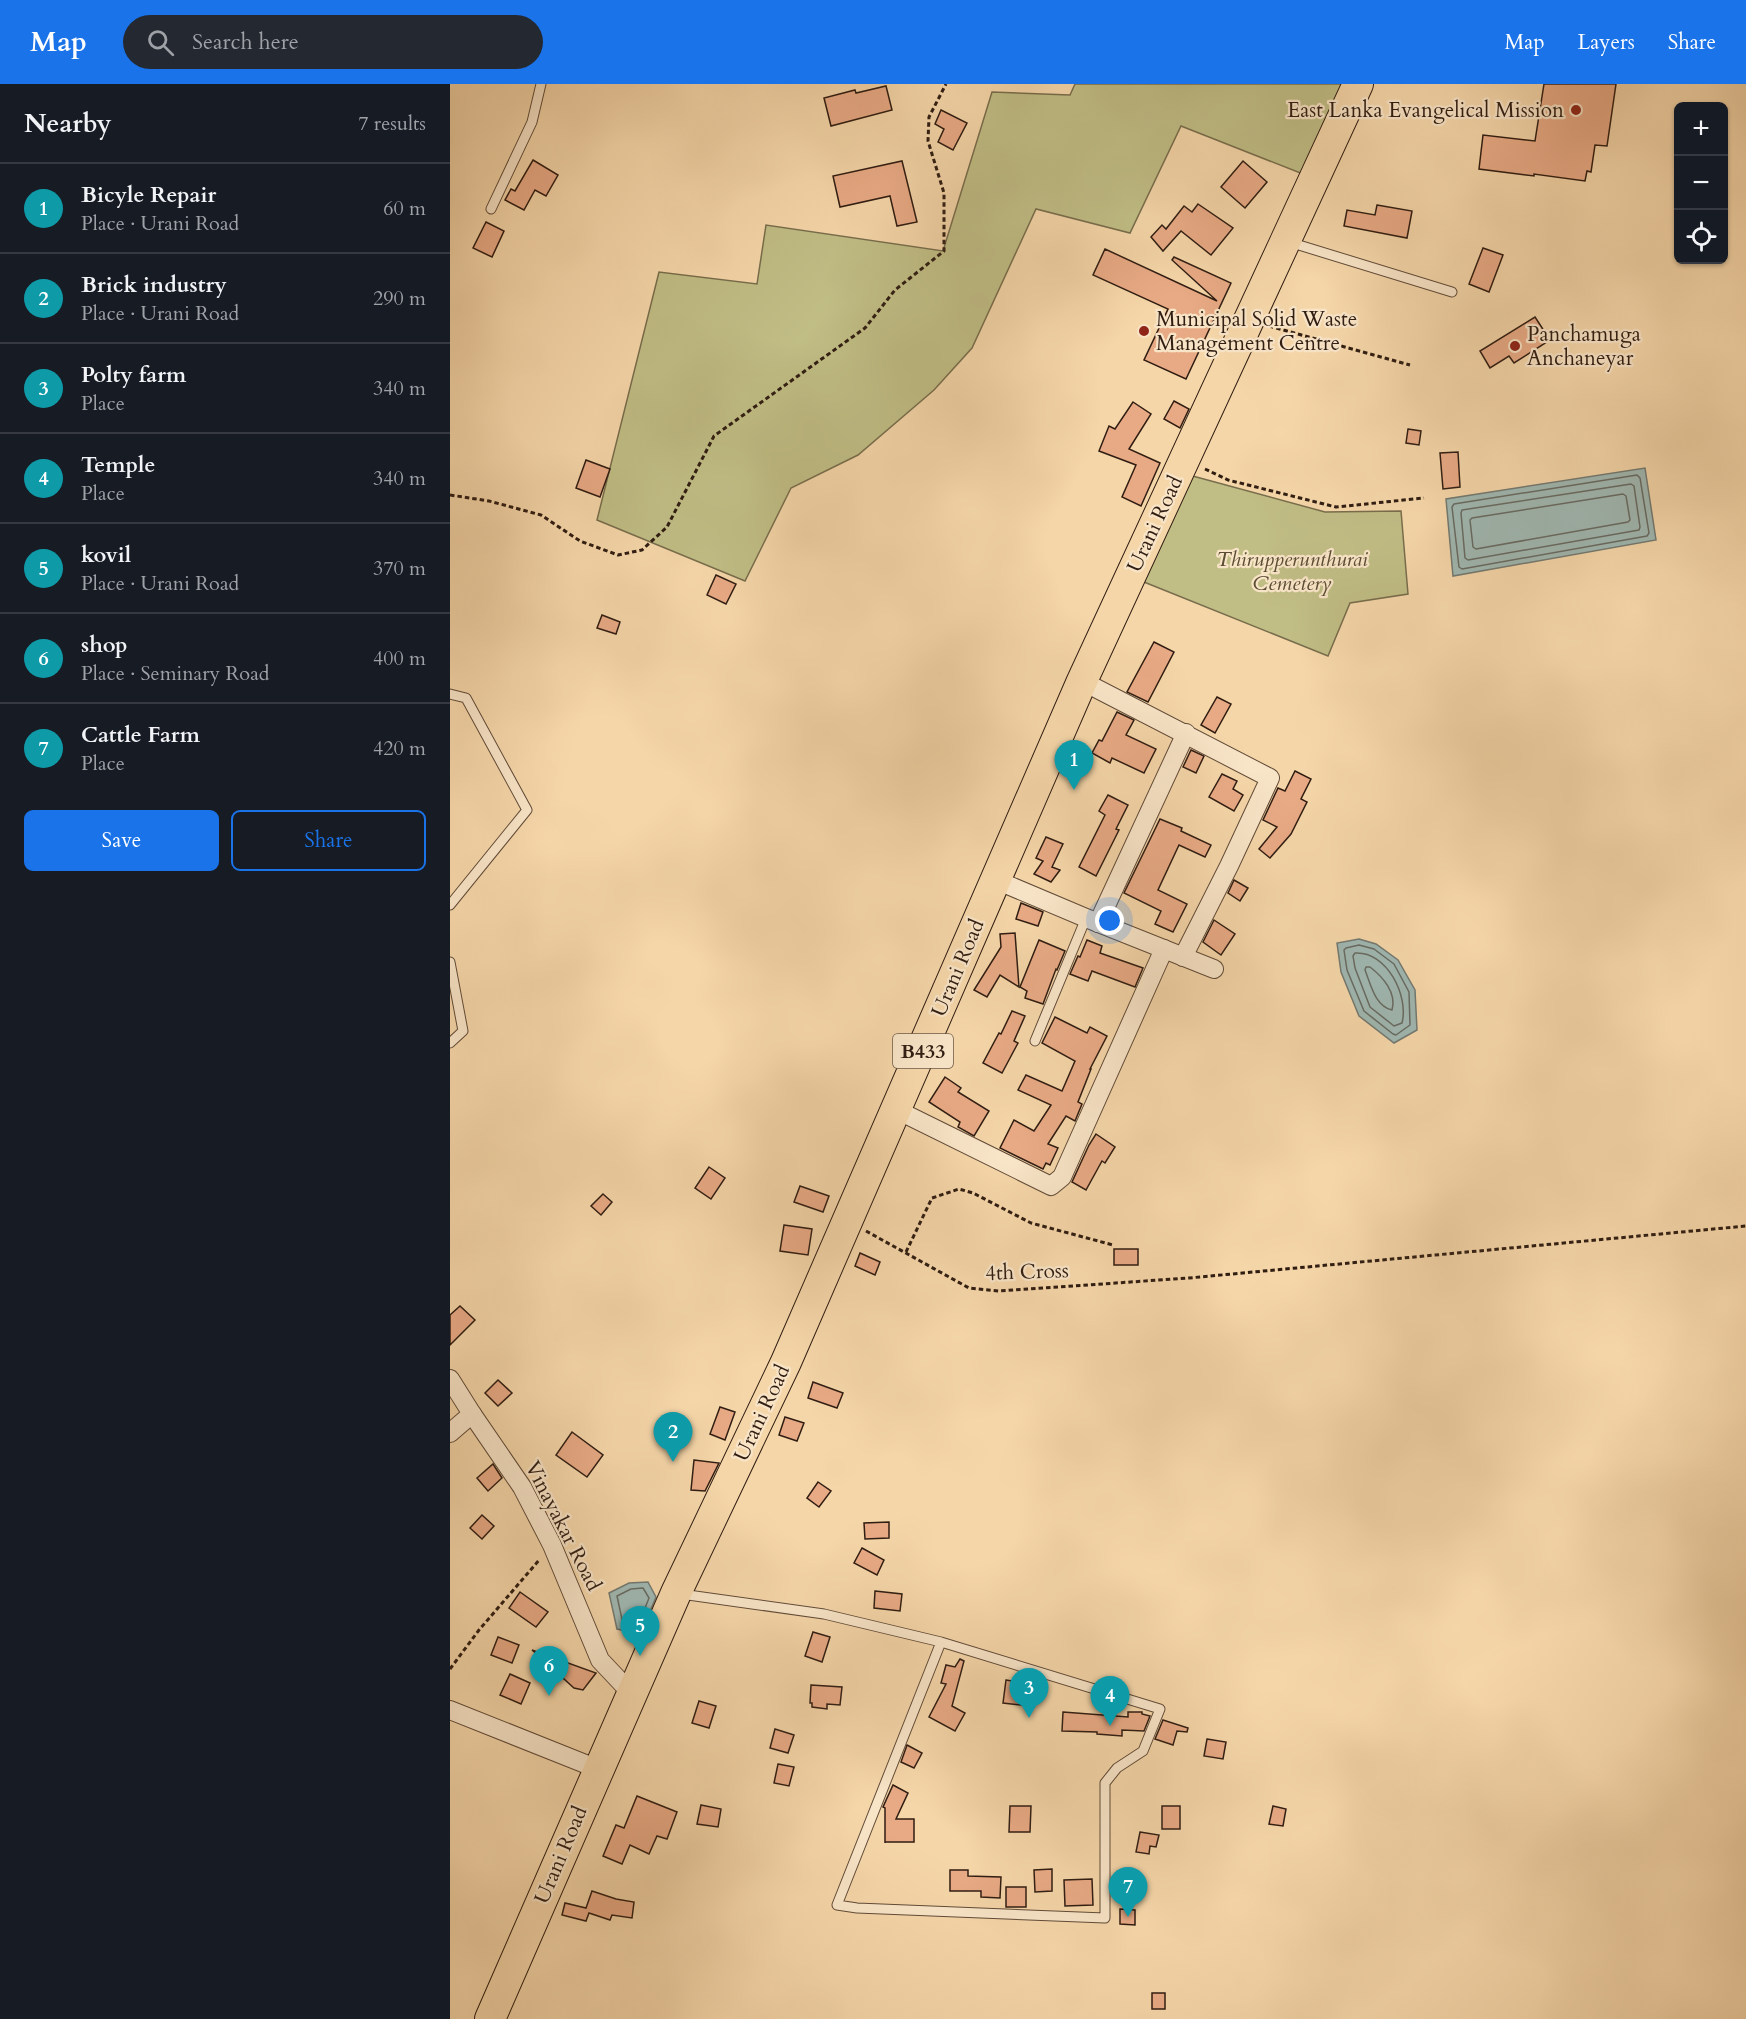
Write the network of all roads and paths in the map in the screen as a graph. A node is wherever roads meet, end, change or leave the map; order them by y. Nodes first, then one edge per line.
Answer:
1 (541, 84) edge
2 (946, 84) edge
3 (1358, 84) edge
4 (491, 209) dead end
5 (1286, 242) junction
6 (1452, 292) dead end
7 (1250, 321) junction
8 (1410, 365) dead end
9 (1185, 459) junction
10 (450, 495) edge
11 (1424, 498) dead end
12 (1082, 681) junction
13 (450, 694) edge
14 (1186, 733) junction
15 (996, 880) junction
16 (450, 905) edge
17 (1092, 921) junction
18 (1164, 949) junction
19 (1183, 957) junction
20 (450, 962) edge
21 (1214, 969) dead end
22 (1035, 1041) dead end
23 (450, 1043) edge
24 (897, 1110) junction
25 (847, 1221) junction
26 (1746, 1226) edge
27 (1113, 1245) dead end
28 (906, 1252) junction
29 (450, 1379) edge
30 (472, 1414) junction
31 (450, 1433) edge
32 (552, 1545) junction
33 (676, 1593) junction
34 (941, 1642) junction
35 (450, 1669) edge
36 (632, 1694) junction
37 (450, 1710) edge
38 (598, 1769) junction
39 (490, 2019) edge

1 - 4 lane
2 - 10 path
3 - 5 main road, Urani Road / B433
5 - 6 lane
5 - 7 main road, Urani Road / B433
7 - 8 path
7 - 9 main road, Urani Road / B433
9 - 11 path
9 - 12 main road, Urani Road / B433
12 - 14 street
12 - 15 main road, Urani Road / B433
13 - 16 lane
14 - 17 street
14 - 19 street
15 - 17 street
15 - 24 main road, Urani Road / B433
17 - 18 street
17 - 22 lane
18 - 19 street
18 - 24 street
19 - 21 street
20 - 23 lane
24 - 25 main road, Urani Road / B433
25 - 28 path, 4th Cross
25 - 33 main road, Urani Road / B433
26 - 28 path, 4th Cross
27 - 28 path
29 - 30 street, Vinayakar Road
30 - 31 street
30 - 32 street, Vinayakar Road
32 - 35 path
32 - 36 street, Vinayakar Road
33 - 34 lane
33 - 36 main road, Urani Road / B433
34 - 34 lane
36 - 38 main road, Urani Road / B433
37 - 38 street
38 - 39 main road, Urani Road / B433

